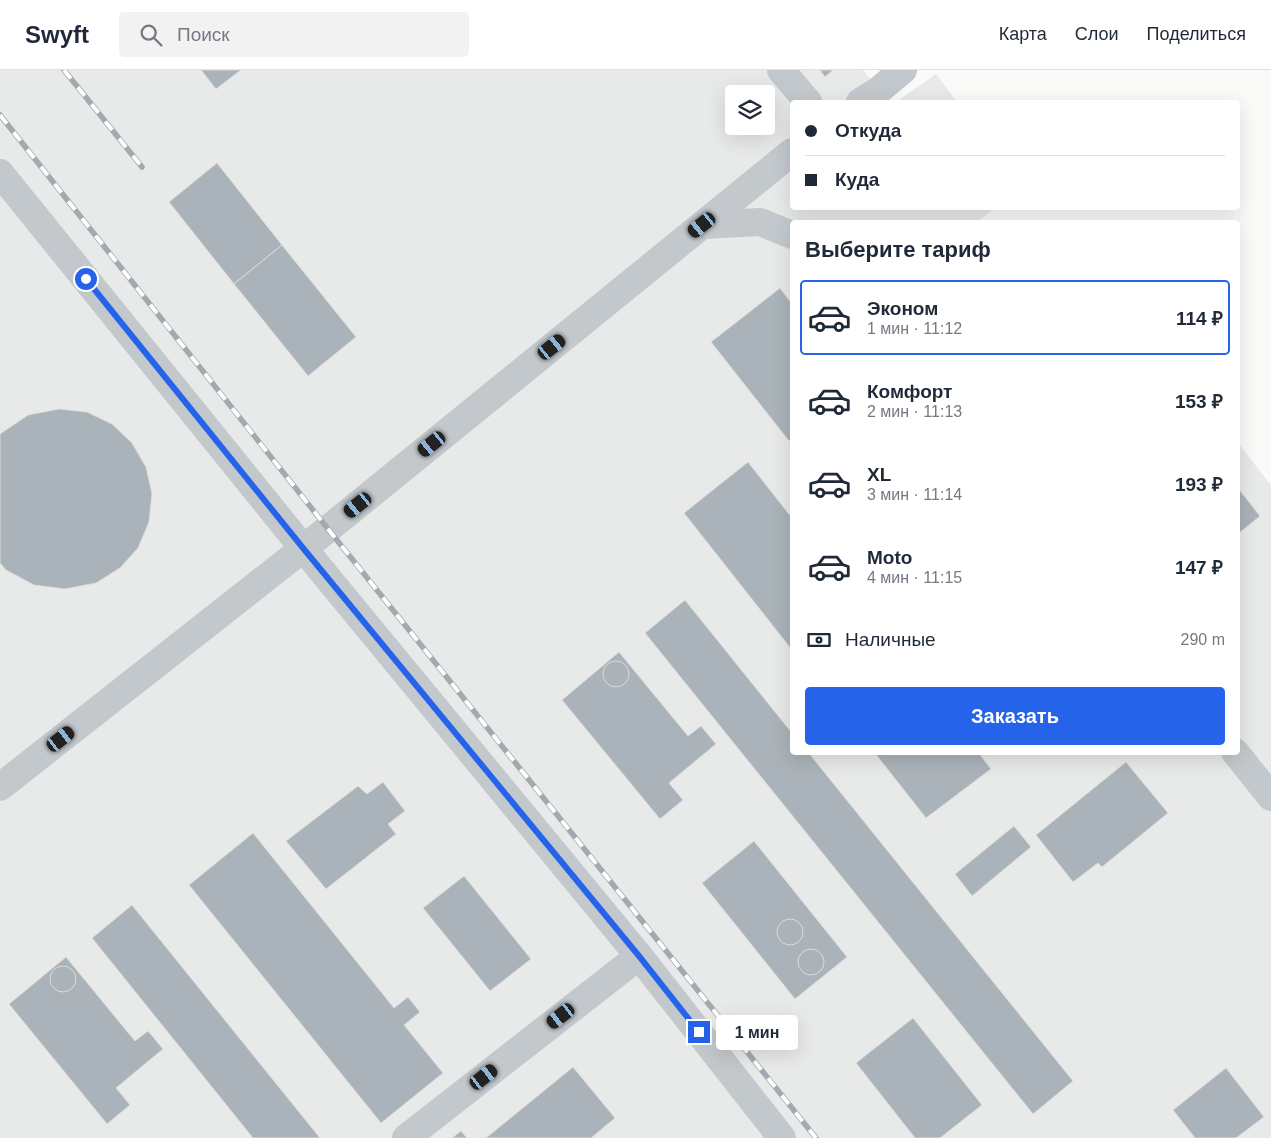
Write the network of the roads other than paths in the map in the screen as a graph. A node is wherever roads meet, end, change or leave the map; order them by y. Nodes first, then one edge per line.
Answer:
1 (780, 70) edge
2 (903, 70) edge
3 (806, 100) edge
4 (863, 100) edge
5 (790, 154) edge
6 (4, 188) edge
7 (702, 225) junction
8 (790, 234) edge
9 (303, 548) junction
10 (1237, 755) edge
11 (0, 787) edge
12 (1271, 797) edge
13 (639, 956) junction
14 (406, 1138) edge
15 (782, 1138) edge

1 - 3 lane
2 - 4 lane
5 - 7 lane
6 - 9 lane
7 - 8 lane
7 - 9 lane
9 - 11 lane
9 - 13 lane
10 - 12 lane
13 - 14 lane
13 - 15 lane

